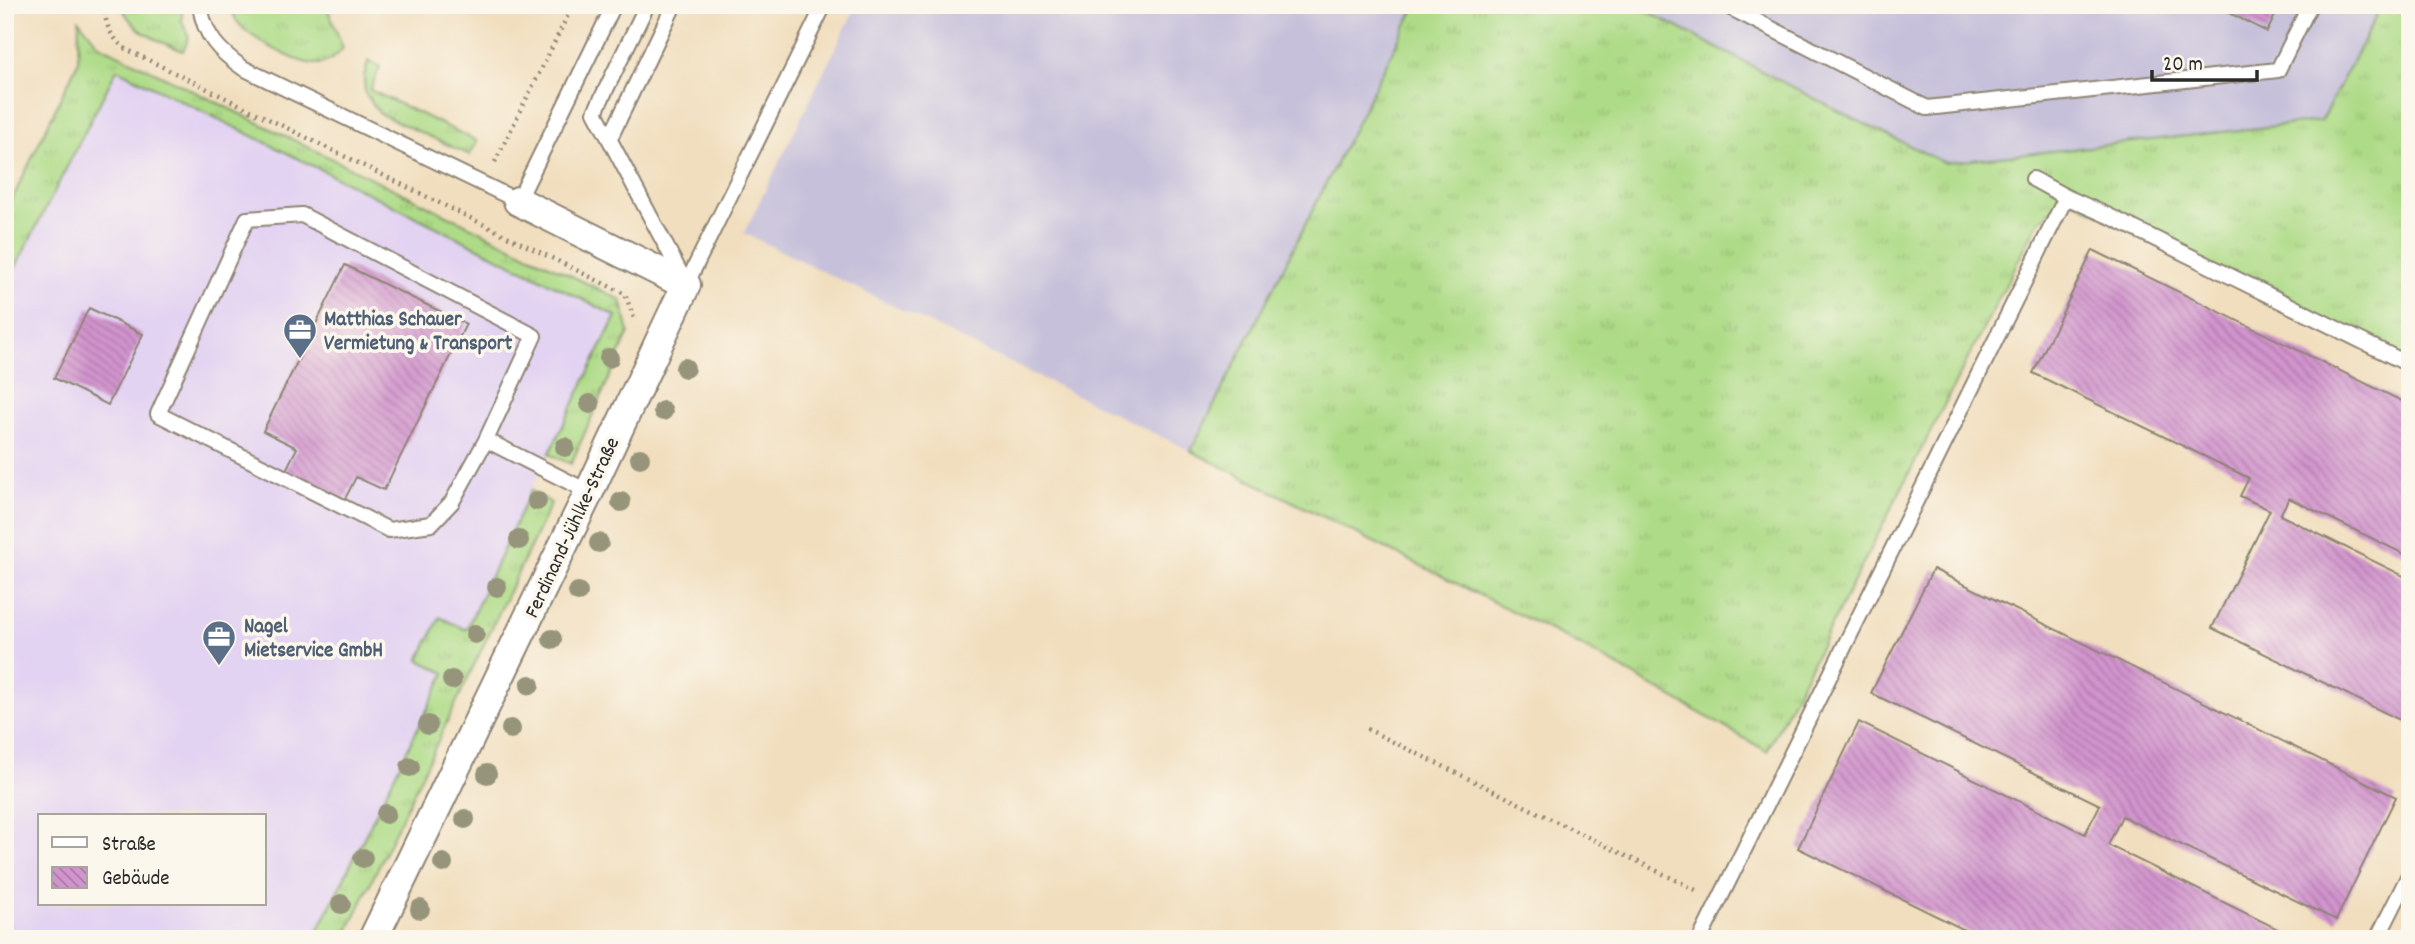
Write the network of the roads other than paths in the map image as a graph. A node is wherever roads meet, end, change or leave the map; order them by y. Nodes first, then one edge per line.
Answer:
1 (200, 5) edge
2 (614, 5) edge
3 (647, 5) edge
4 (674, 5) edge
5 (824, 5) edge
6 (1725, 5) edge
7 (2310, 5) edge
8 (610, 138) junction
9 (2034, 179) dead end
10 (2066, 197) junction
11 (518, 201) junction
12 (687, 285) junction
13 (2410, 365) edge
14 (486, 440) junction
15 (589, 492) junction
16 (2410, 873) edge
17 (373, 939) edge
18 (1700, 939) edge
19 (2377, 939) edge

1 - 11 lane
2 - 11 lane
3 - 8 lane
4 - 8 lane
5 - 12 lane
6 - 7 lane
8 - 12 lane
9 - 10 lane
10 - 13 lane
10 - 18 lane
11 - 12 street
12 - 15 street, Ferdinand-Jühlke-Straße
14 - 14 lane
14 - 15 lane
15 - 17 street, Ferdinand-Jühlke-Straße
16 - 19 lane

